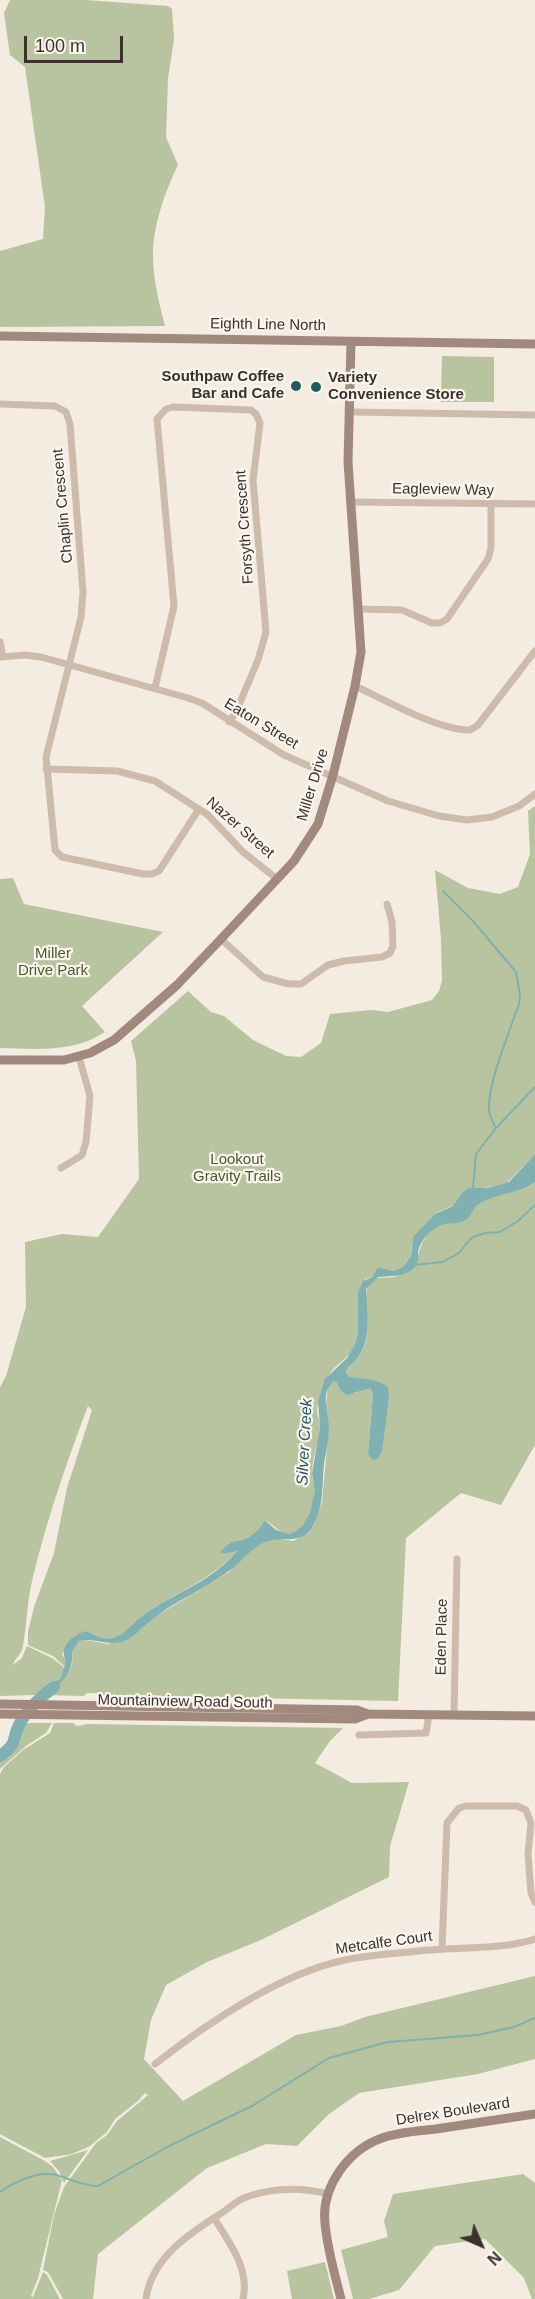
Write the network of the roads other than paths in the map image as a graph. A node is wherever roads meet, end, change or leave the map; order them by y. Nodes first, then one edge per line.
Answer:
1 (0, 336) edge
2 (351, 342) junction
3 (535, 344) edge
4 (0, 404) edge
5 (351, 412) junction
6 (535, 414) edge
7 (351, 502) junction
8 (491, 504) junction
9 (535, 504) edge
10 (359, 609) junction
11 (0, 642) edge
12 (535, 651) edge
13 (1, 657) edge
14 (69, 664) junction
15 (355, 686) junction
16 (155, 688) junction
17 (229, 722) junction
18 (46, 769) junction
19 (333, 775) junction
20 (535, 794) edge
21 (198, 809) junction
22 (277, 879) junction
23 (387, 904) dead end
24 (221, 939) junction
25 (79, 1057) junction
26 (0, 1060) edge
27 (61, 1168) dead end
28 (457, 1559) dead end
29 (0, 1704) edge
30 (0, 1714) edge
31 (368, 1714) junction
32 (429, 1715) junction
33 (454, 1715) junction
34 (535, 1716) edge
35 (359, 1736) dead end
36 (535, 1902) edge
37 (535, 1939) edge
38 (442, 1948) junction
39 (155, 2064) dead end
40 (535, 2114) edge
41 (328, 2194) junction
42 (214, 2218) junction
43 (146, 2299) edge
44 (243, 2299) edge
45 (341, 2299) edge

1 - 2 street, Eighth Line North
2 - 3 street, Eighth Line North
2 - 5 street, Miller Drive
4 - 14 street, Chaplin Crescent
5 - 6 street
5 - 7 street, Miller Drive
7 - 8 street, Eagleview Way
7 - 10 street, Miller Drive
8 - 9 street, Eagleview Way
8 - 10 street
10 - 15 street, Miller Drive
11 - 13 street
12 - 15 street
13 - 14 street, Eaton Street
14 - 16 street, Eaton Street
14 - 18 street, Chaplin Crescent
15 - 19 street, Miller Drive
16 - 17 street, Eaton Street
16 - 17 street, Forsyth Crescent
17 - 19 street, Eaton Street
18 - 21 street, Nazer Street
18 - 21 street, Chaplin Crescent
19 - 20 street, Eaton Street
19 - 22 street, Miller Drive
21 - 22 street, Nazer Street
22 - 24 street, Miller Drive
23 - 24 street
24 - 25 street, Miller Drive
25 - 26 street, Miller Drive
25 - 27 street
28 - 33 street, Eden Place
29 - 31 street, Mountainview Road South
30 - 31 street, Mountainview Road South
31 - 32 street, Mountainview Road South
32 - 33 street, Mountainview Road South
32 - 35 street
33 - 34 street, Mountainview Road South
36 - 38 street
37 - 38 street, Metcalfe Court
38 - 39 street, Metcalfe Court
40 - 41 street, Delrex Boulevard
41 - 42 street
41 - 45 street, Delrex Boulevard
42 - 43 street
42 - 44 street

